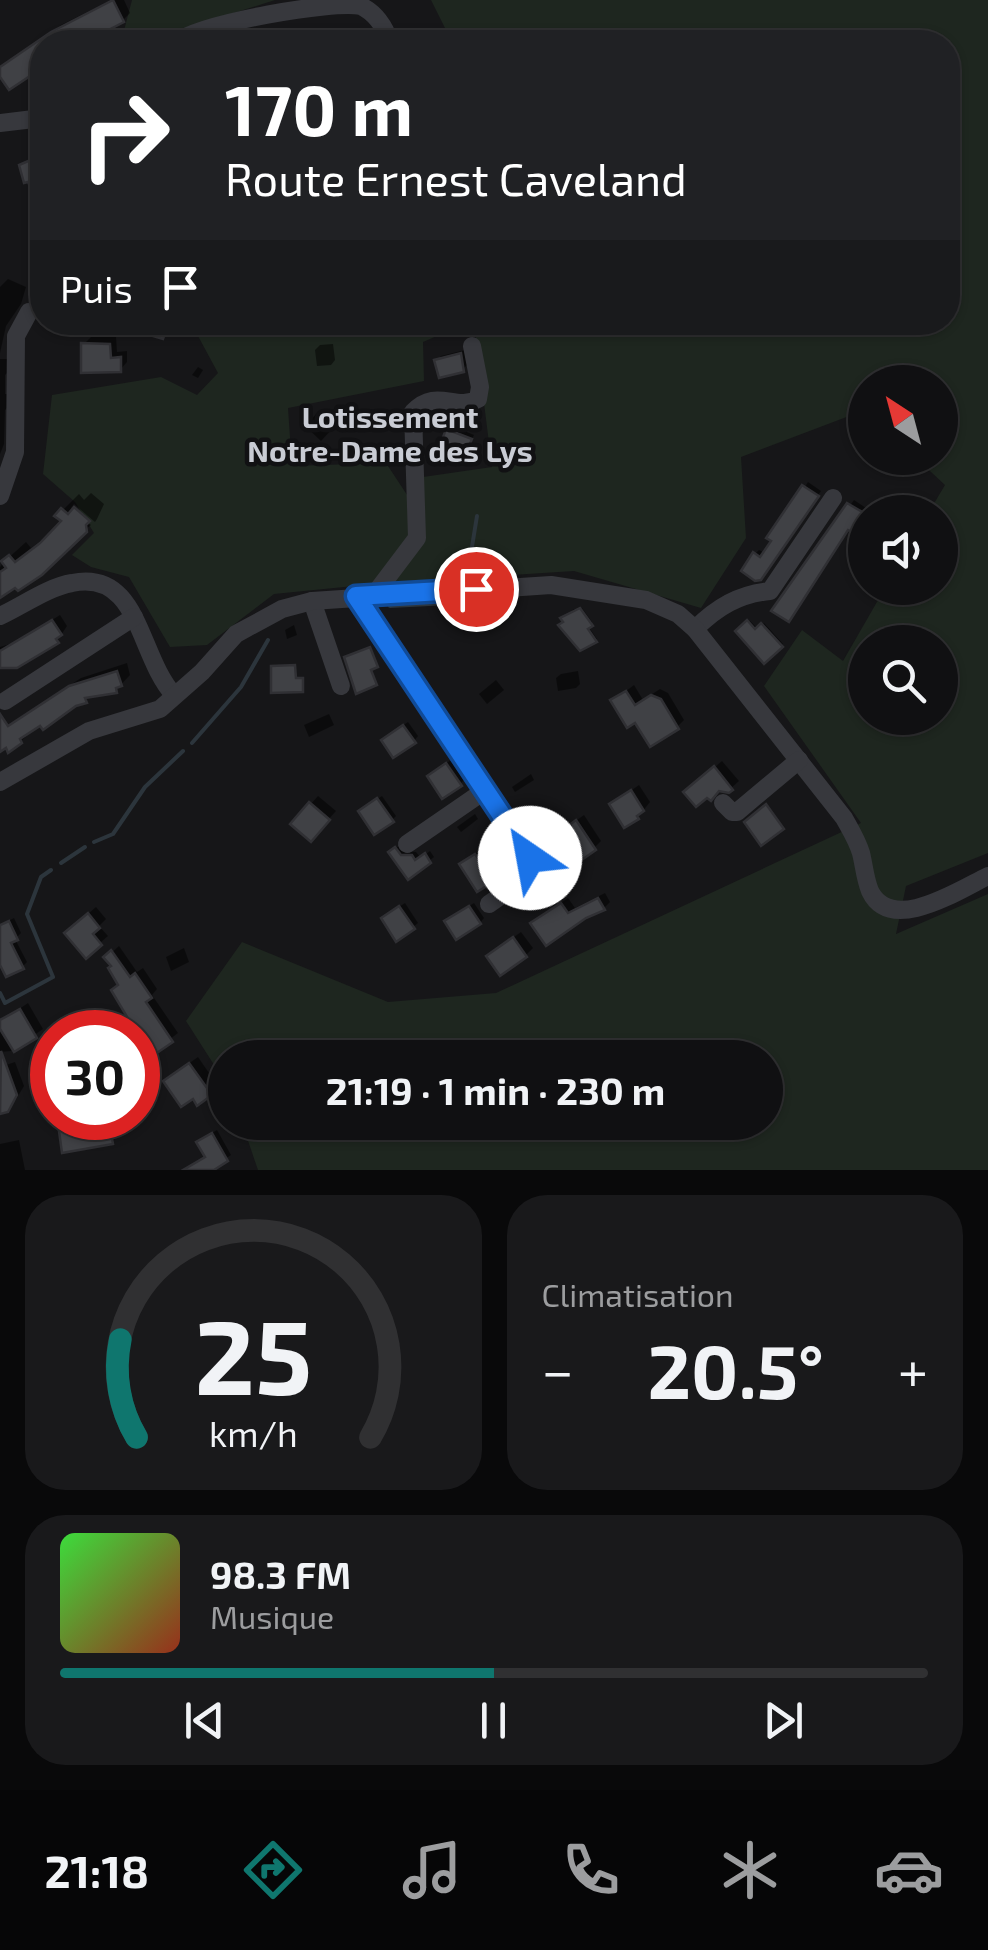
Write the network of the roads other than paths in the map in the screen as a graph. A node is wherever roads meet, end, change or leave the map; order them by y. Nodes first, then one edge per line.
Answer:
1 (202, 30) edge
2 (384, 30) edge
3 (30, 119) edge
4 (0, 122) edge
5 (30, 312) dead end
6 (472, 346) dead end
7 (0, 496) edge
8 (832, 498) dead end
9 (365, 596) junction
10 (312, 601) junction
11 (0, 616) edge
12 (134, 617) junction
13 (695, 629) junction
14 (341, 686) dead end
15 (174, 695) junction
16 (5, 701) dead end
17 (799, 760) junction
18 (0, 782) edge
19 (484, 791) junction
20 (723, 803) dead end
21 (407, 844) dead end
22 (988, 876) edge
23 (489, 904) dead end

1 - 2 street
3 - 4 street
5 - 7 street
6 - 9 street
8 - 13 street
9 - 10 street
9 - 13 street
9 - 19 street
10 - 14 street
10 - 15 street
11 - 12 street
12 - 15 street
12 - 16 street
13 - 17 street
15 - 18 street
17 - 20 street
17 - 22 street
19 - 21 street
19 - 23 street

